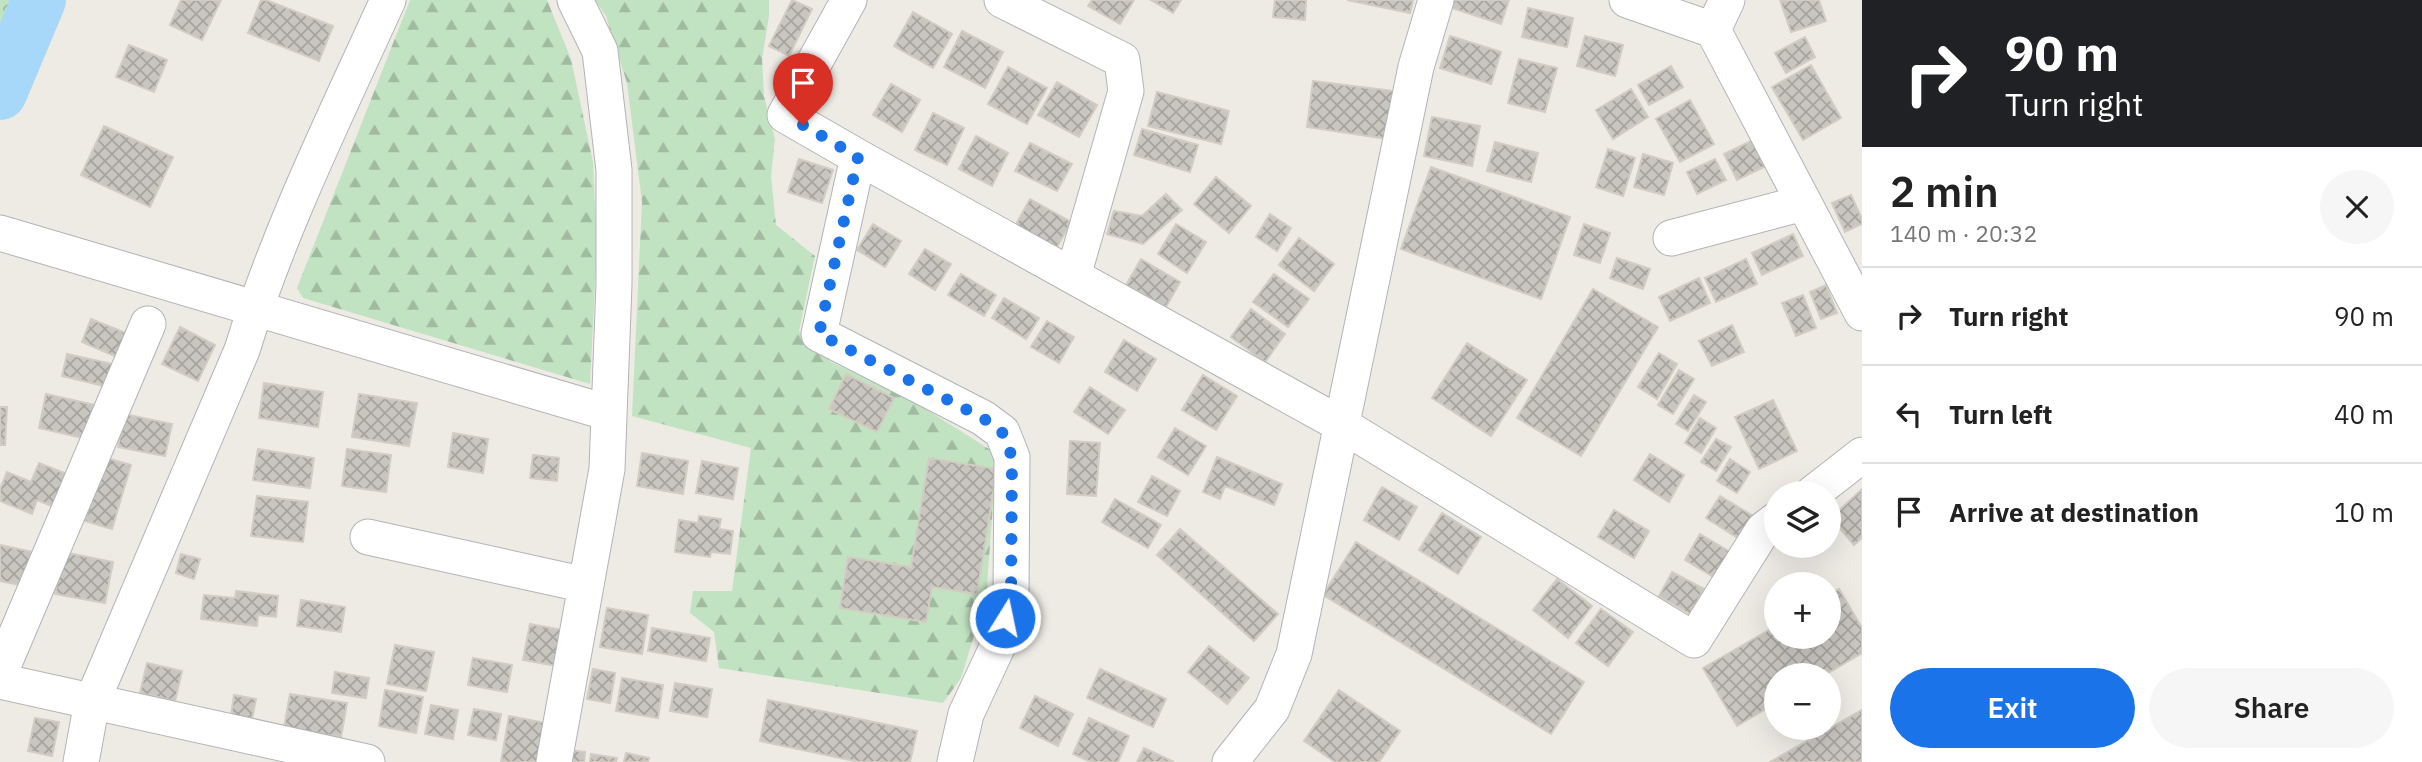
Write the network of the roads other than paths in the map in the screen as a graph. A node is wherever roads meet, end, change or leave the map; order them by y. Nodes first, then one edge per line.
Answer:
1 (388, 0) edge
2 (575, 0) edge
3 (849, 0) edge
4 (1002, 0) edge
5 (1436, 0) edge
6 (1627, 0) edge
7 (1720, 15) edge
8 (858, 157) junction
9 (1803, 203) junction
10 (0, 233) edge
11 (1671, 238) dead end
12 (1848, 255) edge
13 (1073, 276) junction
14 (254, 308) junction
15 (1862, 313) edge
16 (148, 324) dead end
17 (609, 413) junction
18 (1342, 425) junction
19 (1862, 455) edge
20 (1829, 481) edge
21 (1764, 529) edge
22 (368, 537) dead end
23 (586, 585) junction
24 (0, 673) edge
25 (0, 681) edge
26 (92, 702) junction
27 (81, 762) edge
28 (367, 762) edge
29 (554, 762) edge
30 (955, 762) edge
31 (1230, 762) edge

1 - 14 street
2 - 17 street
3 - 8 street
4 - 13 street
5 - 18 street
6 - 7 street
7 - 9 street
8 - 13 street
8 - 30 street
9 - 11 street
9 - 12 street
10 - 14 street
12 - 15 street
13 - 18 street
14 - 17 street
14 - 26 street
16 - 24 street
17 - 23 street
18 - 21 street
18 - 31 street
19 - 20 street
22 - 23 street
23 - 29 street
25 - 26 street
26 - 27 street
26 - 28 street

